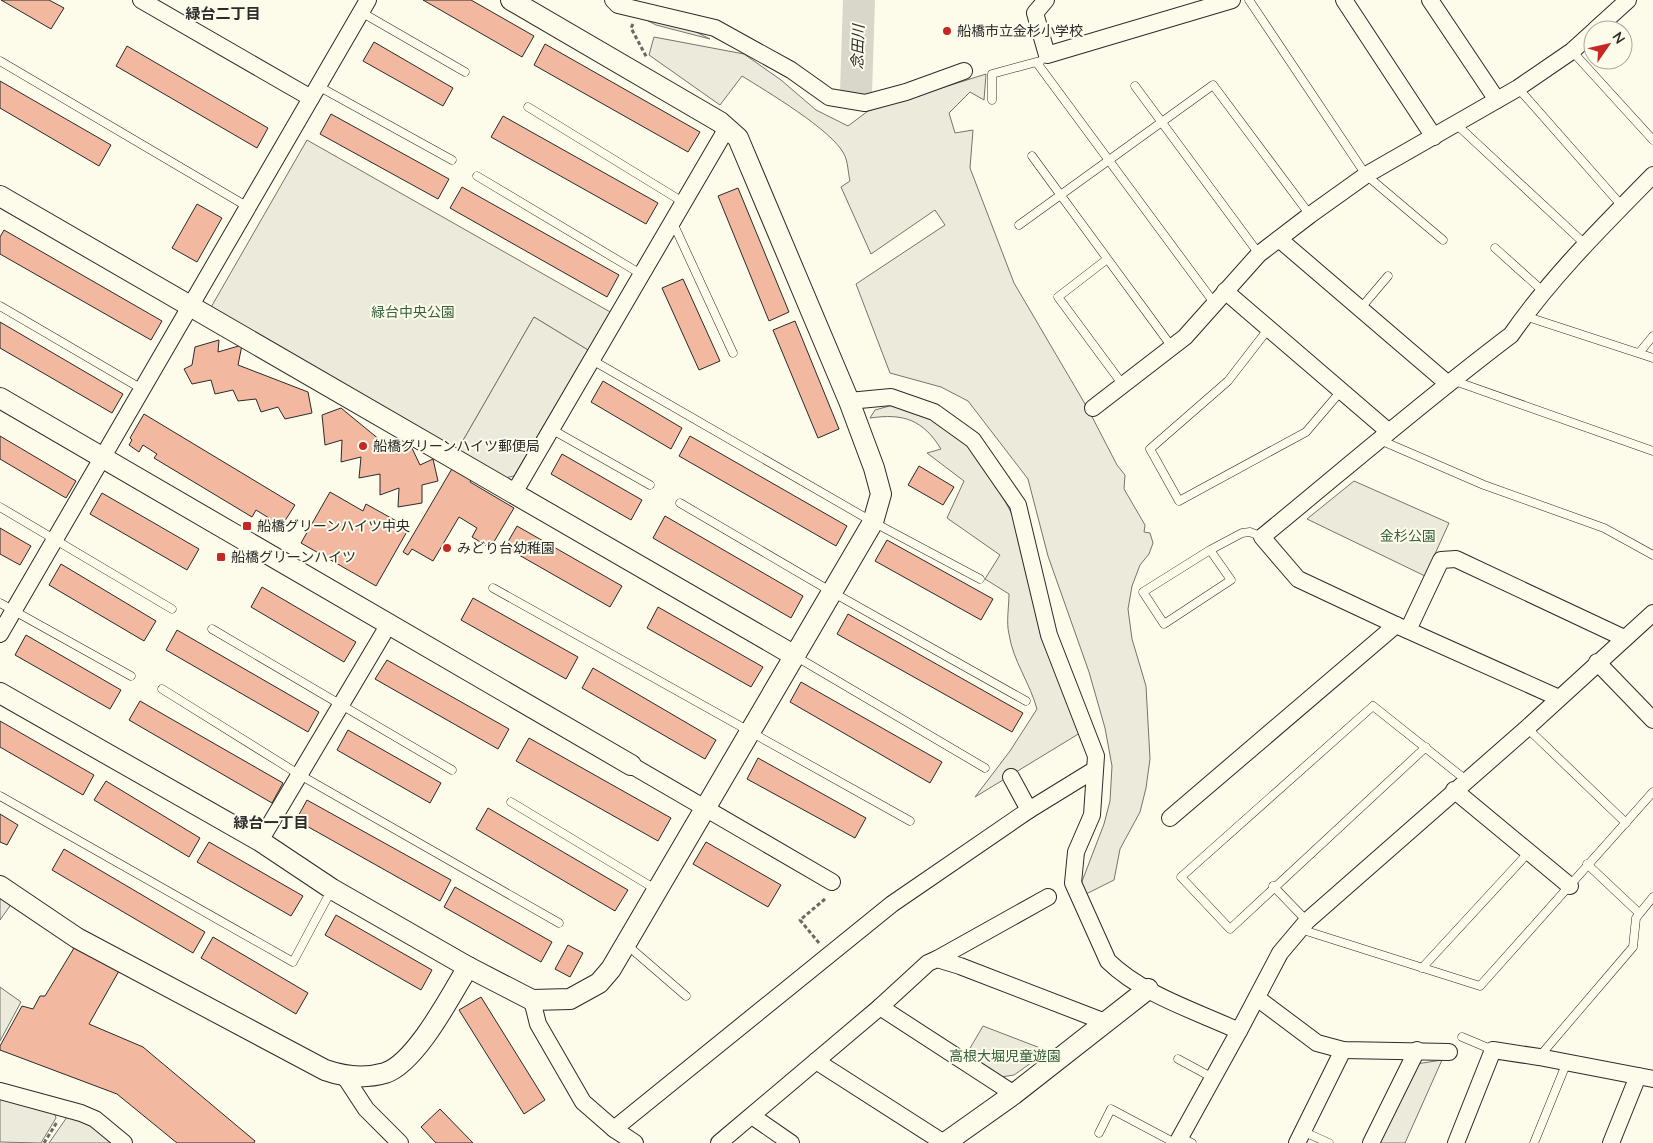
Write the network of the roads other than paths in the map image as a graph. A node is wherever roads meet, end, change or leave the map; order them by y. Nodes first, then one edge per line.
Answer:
1 (141, 0) edge
2 (511, 0) edge
3 (613, 0) edge
4 (1046, 0) edge
5 (1232, 0) edge
6 (1249, 0) edge
7 (1344, 0) edge
8 (1430, 0) edge
9 (1628, 0) edge
10 (365, 6) edge
11 (1606, 20) edge
12 (1583, 41) edge
13 (1572, 51) junction
14 (1042, 59) junction
15 (0, 61) edge
16 (964, 71) dead end
17 (464, 72) dead end
18 (1135, 86) dead end
19 (1518, 88) junction
20 (315, 92) junction
21 (992, 100) dead end
22 (1497, 100) junction
23 (528, 107) dead end
24 (1162, 122) junction
25 (1456, 124) junction
26 (727, 128) junction
27 (1434, 137) junction
28 (1653, 140) edge
29 (1032, 156) dead end
30 (452, 160) dead end
31 (1109, 160) junction
32 (1366, 175) junction
33 (1653, 175) edge
34 (477, 176) dead end
35 (0, 196) edge
36 (1060, 196) junction
37 (683, 202) junction
38 (1622, 206) junction
39 (248, 207) junction
40 (1310, 215) junction
41 (672, 221) junction
42 (1019, 226) dead end
43 (1279, 239) junction
44 (1442, 240) dead end
45 (1585, 244) junction
46 (1496, 248) dead end
47 (1258, 254) junction
48 (1106, 260) junction
49 (642, 274) junction
50 (1388, 276) dead end
51 (1225, 291) junction
52 (1544, 292) junction
53 (1215, 304) junction
54 (0, 306) edge
55 (190, 306) junction
56 (1360, 309) junction
57 (1525, 316) junction
58 (1269, 328) junction
59 (1653, 336) edge
60 (1172, 347) junction
61 (733, 353) dead end
62 (1639, 353) junction
63 (1653, 358) edge
64 (592, 360) junction
65 (1450, 382) junction
66 (1123, 385) junction
67 (142, 389) junction
68 (1341, 391) junction
69 (0, 398) edge
70 (849, 401) junction
71 (1093, 408) dead end
72 (551, 429) junction
73 (1384, 436) junction
74 (1653, 451) edge
75 (102, 458) junction
76 (650, 485) dead end
77 (514, 493) junction
78 (680, 503) dead end
79 (0, 507) edge
80 (874, 522) junction
81 (1262, 537) junction
82 (55, 540) junction
83 (1210, 550) junction
84 (1653, 555) edge
85 (980, 579) dead end
86 (493, 588) dead end
87 (832, 592) junction
88 (7, 607) edge
89 (172, 609) dead end
90 (1653, 613) edge
91 (389, 624) junction
92 (1402, 628) junction
93 (212, 629) dead end
94 (0, 634) edge
95 (1624, 638) junction
96 (795, 656) junction
97 (1597, 662) junction
98 (131, 676) dead end
99 (162, 689) dead end
100 (0, 693) edge
101 (1559, 698) junction
102 (1026, 701) dead end
103 (341, 705) junction
104 (1653, 720) edge
105 (1527, 728) junction
106 (749, 733) junction
107 (1426, 747) junction
108 (631, 765) joint
109 (985, 768) dead end
110 (452, 770) dead end
111 (1094, 770) junction
112 (300, 775) junction
113 (1011, 778) dead end
114 (1460, 785) junction
115 (1653, 792) edge
116 (0, 796) edge
117 (511, 802) dead end
118 (706, 806) junction
119 (1029, 810) junction
120 (1170, 818) dead end
121 (910, 821) dead end
122 (1626, 823) junction
123 (260, 841) junction
124 (1529, 852) junction
125 (1587, 864) junction
126 (832, 882) dead end
127 (0, 886) edge
128 (1274, 886) junction
129 (1570, 886) junction
130 (332, 889) junction
131 (658, 891) junction
132 (1048, 897) dead end
133 (1653, 897) edge
134 (1639, 913) junction
135 (559, 923) dead end
136 (1303, 925) junction
137 (627, 945) junction
138 (937, 959) junction
139 (468, 967) junction
140 (1422, 968) junction
141 (1148, 989) junction
142 (686, 996) dead end
143 (1257, 998) junction
144 (532, 1000) junction
145 (880, 1007) junction
146 (1105, 1022) junction
147 (1239, 1031) junction
148 (1462, 1037) dead end
149 (1342, 1050) junction
150 (1417, 1050) junction
151 (1493, 1050) junction
152 (1449, 1052) dead end
153 (1539, 1057) junction
154 (1178, 1059) dead end
155 (816, 1061) junction
156 (1567, 1062) junction
157 (345, 1077) junction
158 (1213, 1078) junction
159 (1646, 1078) edge
160 (0, 1091) edge
161 (1014, 1094) junction
162 (752, 1116) junction
163 (614, 1129) junction
164 (1099, 1133) dead end
165 (1300, 1137) edge
166 (393, 1141) edge
167 (1181, 1142) edge
168 (124, 1143) edge
169 (635, 1143) edge
170 (719, 1143) edge
171 (791, 1143) edge
172 (945, 1143) edge
173 (1329, 1143) edge
174 (1371, 1143) edge
175 (1456, 1143) edge
176 (1534, 1143) edge
177 (1611, 1143) edge

1 - 20 street
2 - 26 street
3 - 16 street
4 - 14 street
5 - 14 street
6 - 32 lane
7 - 27 street
8 - 22 street
9 - 11 street
10 - 17 lane
10 - 20 street
12 - 13 street
13 - 19 street
13 - 28 lane
14 - 21 lane
14 - 31 lane
15 - 39 lane
18 - 24 lane
19 - 22 street
19 - 38 lane
20 - 30 lane
20 - 39 street
22 - 25 street
23 - 37 lane
24 - 31 lane
24 - 40 lane
24 - 47 lane
25 - 27 street
25 - 45 lane
26 - 37 street
26 - 70 street
27 - 32 street
29 - 36 lane
31 - 36 lane
31 - 53 lane
32 - 40 street
32 - 44 lane
33 - 38 street
34 - 49 lane
35 - 55 street
36 - 42 lane
36 - 48 lane
37 - 41 street
38 - 45 street
39 - 55 street
40 - 43 street
41 - 49 street
41 - 61 lane
43 - 47 street
43 - 56 street
45 - 52 street
46 - 52 lane
47 - 51 street
48 - 60 lane
48 - 66 lane
49 - 64 street
50 - 56 lane
51 - 53 street
51 - 58 street
52 - 57 street
53 - 60 street
54 - 67 lane
55 - 67 street
55 - 77 street
56 - 65 street
57 - 62 lane
57 - 65 street
58 - 68 street
58 - 68 lane
59 - 62 lane
60 - 66 street
62 - 63 lane
64 - 72 street
64 - 80 lane
65 - 73 street
65 - 74 lane
66 - 71 street
67 - 75 street
68 - 73 street
69 - 75 street
70 - 80 street
70 - 111 street
72 - 76 lane
72 - 77 street
73 - 81 street
73 - 84 lane
75 - 82 street
75 - 91 street
77 - 96 street
78 - 87 lane
79 - 82 lane
80 - 85 lane
80 - 87 street
81 - 83 lane
81 - 92 street
82 - 88 street
82 - 89 lane
83 - 83 lane
86 - 106 lane
87 - 96 street
87 - 102 lane
88 - 94 street
88 - 98 lane
90 - 95 street
91 - 103 street
91 - 108 street
92 - 95 street
92 - 101 street
92 - 120 street
93 - 103 lane
95 - 97 street
96 - 106 street
96 - 109 lane
97 - 101 street
97 - 104 street
99 - 112 lane
100 - 123 street
101 - 105 street
103 - 110 lane
103 - 112 street
105 - 114 street
105 - 122 lane
106 - 118 street
106 - 121 lane
107 - 114 lane
107 - 128 lane
107 - 128 lane
108 - 118 street
111 - 119 street
111 - 141 street
112 - 123 street
112 - 135 lane
113 - 119 street
114 - 124 street
114 - 136 street
115 - 122 lane
116 - 130 lane
117 - 131 lane
118 - 126 street
118 - 131 street
119 - 163 street
122 - 125 lane
123 - 130 street
124 - 129 street
124 - 140 lane
125 - 129 lane
125 - 134 lane
127 - 157 street
128 - 136 lane
129 - 140 lane
130 - 139 street
131 - 137 street
132 - 138 street
133 - 134 lane
134 - 153 lane
136 - 140 lane
136 - 143 street
137 - 142 lane
137 - 144 street
138 - 145 street
138 - 146 street
139 - 144 street
139 - 157 street
141 - 146 street
141 - 147 street
143 - 147 street
143 - 149 street
144 - 163 street
145 - 155 street
145 - 161 street
146 - 161 street
147 - 158 street
148 - 151 lane
149 - 150 street
149 - 165 street
150 - 152 street
150 - 174 street
151 - 153 street
151 - 175 street
153 - 156 street
154 - 158 lane
155 - 162 street
155 - 172 street
156 - 159 street
156 - 176 lane
157 - 166 street
158 - 167 street
159 - 177 street
160 - 168 street
161 - 172 street
162 - 170 street
162 - 171 street
163 - 169 street
164 - 167 lane
165 - 173 lane

